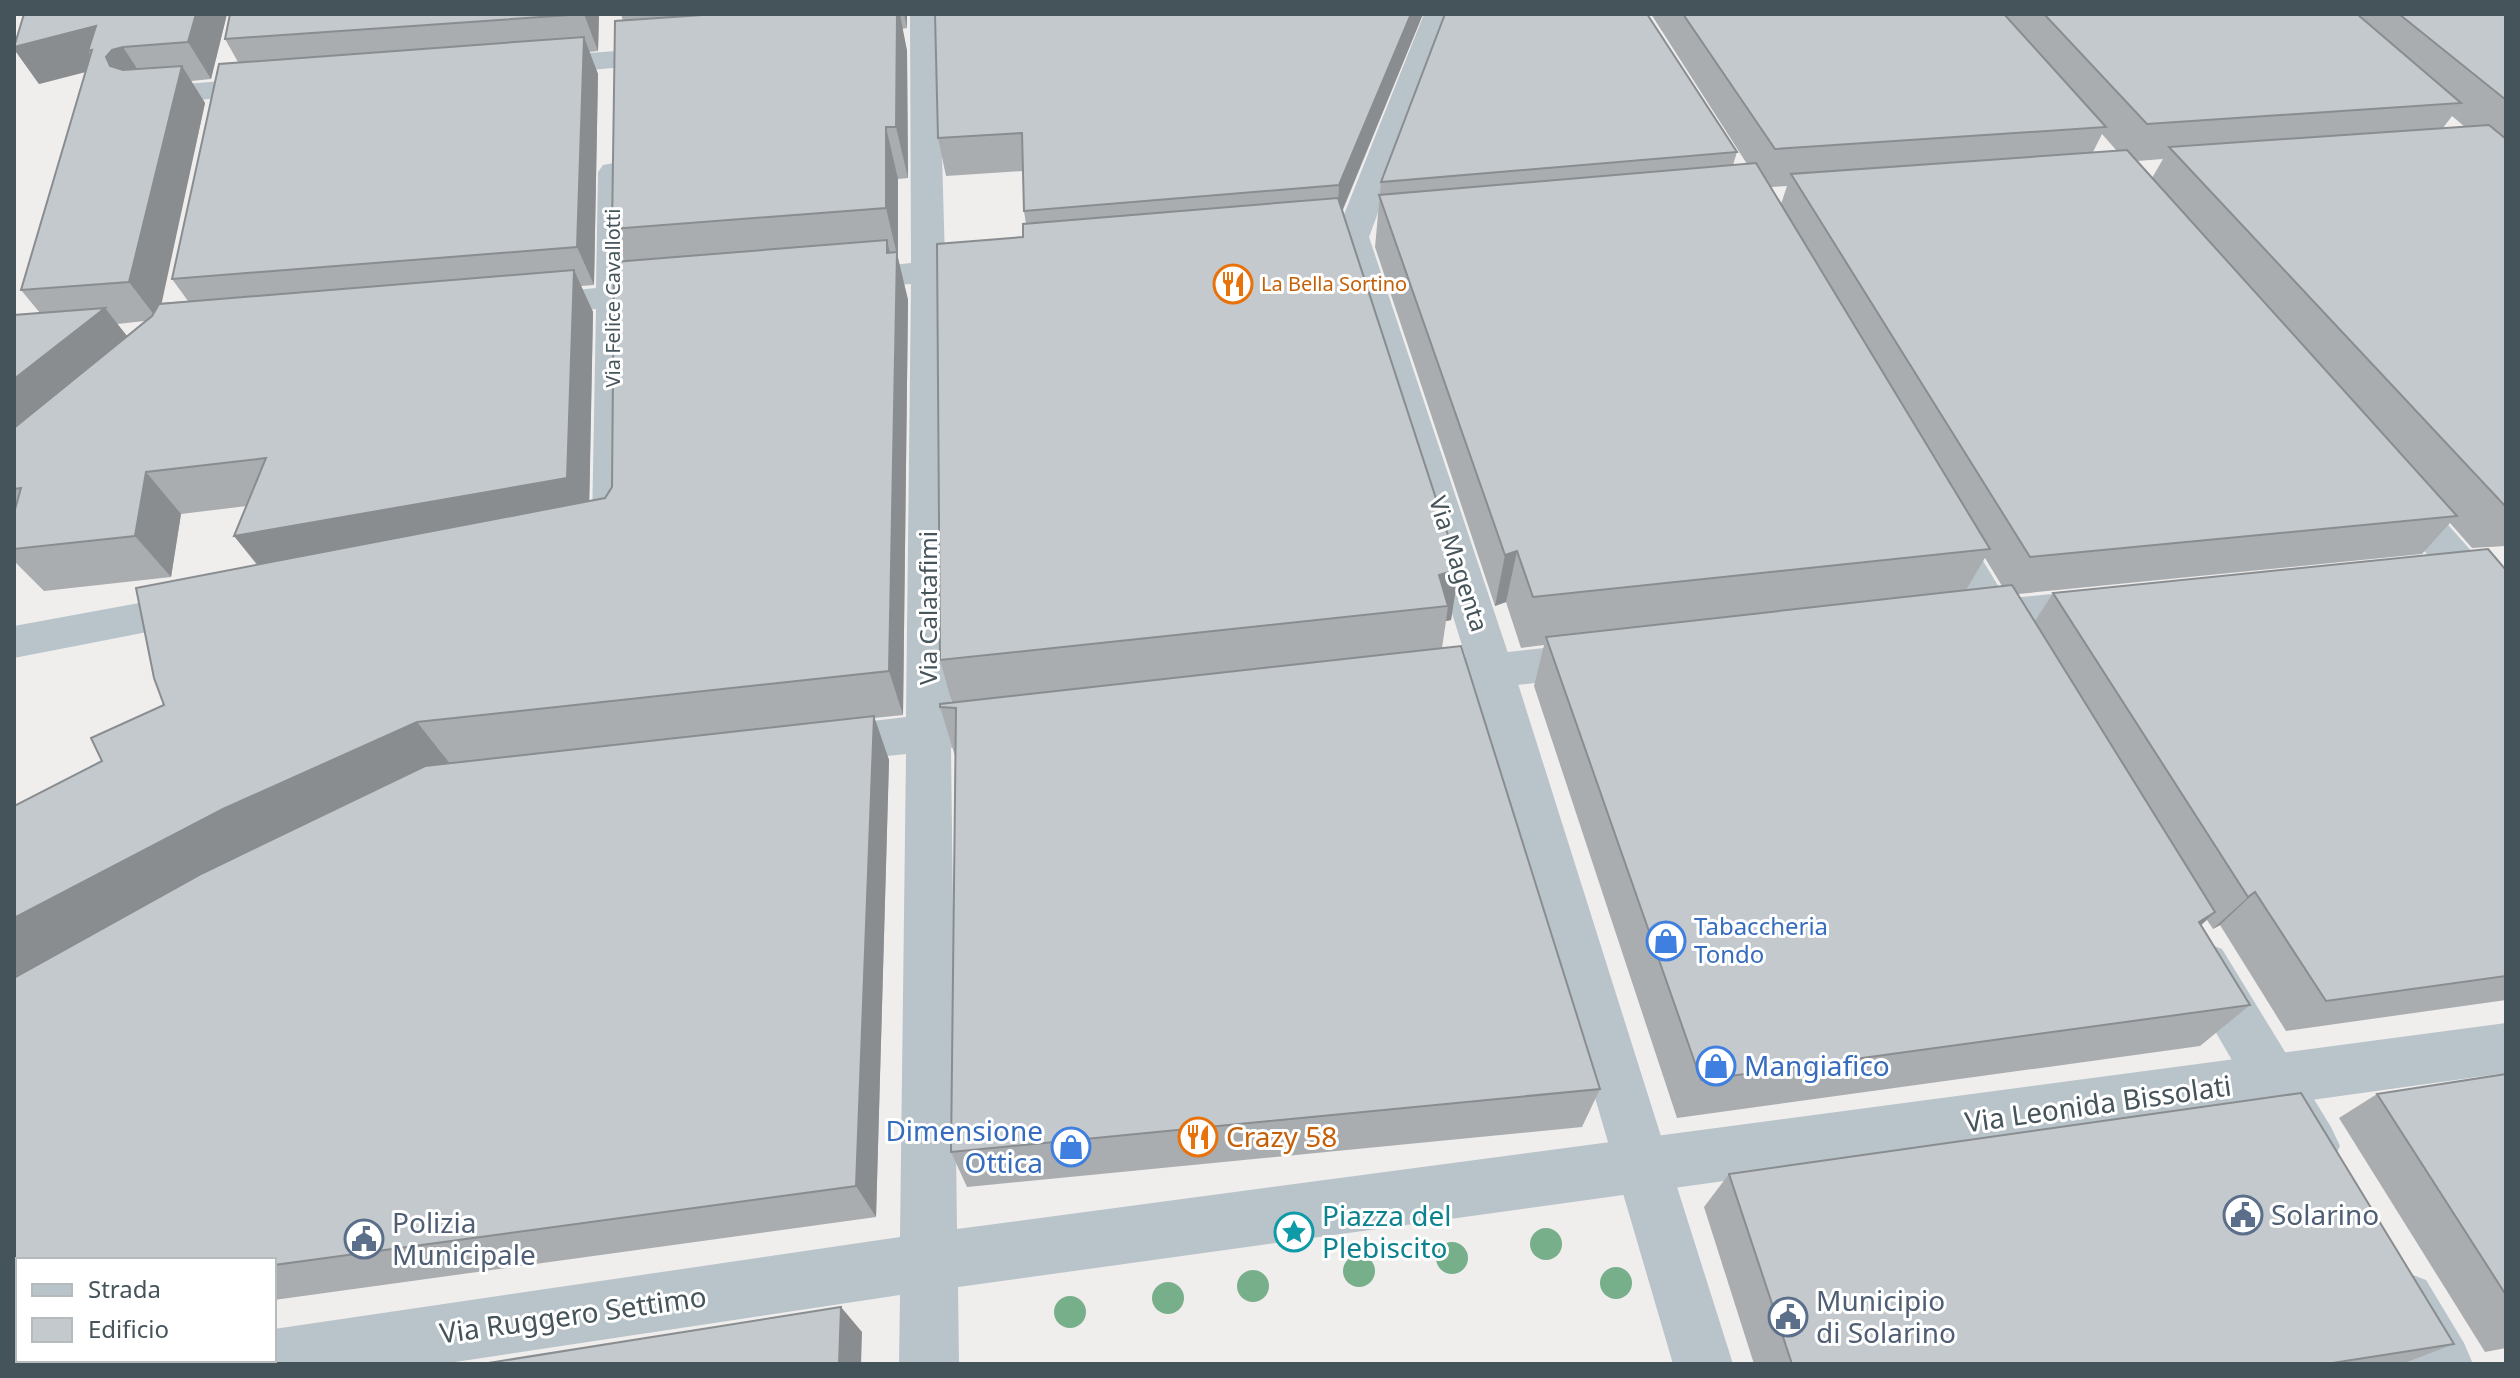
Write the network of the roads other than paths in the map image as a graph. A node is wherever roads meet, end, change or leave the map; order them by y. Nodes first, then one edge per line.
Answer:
1 (1438, 14) edge
2 (925, 31) edge
3 (616, 45) junction
4 (693, 54) edge
5 (507, 68) edge
6 (305, 84) edge
7 (615, 92) edge
8 (148, 96) edge
9 (615, 139) edge
10 (1022, 264) edge
11 (928, 272) junction
12 (802, 282) edge
13 (708, 290) edge
14 (613, 297) junction
15 (488, 307) edge
16 (2379, 473) edge
17 (1924, 495) edge
18 (564, 542) edge
19 (2506, 563) edge
20 (2462, 568) junction
21 (2415, 573) edge
22 (2135, 601) edge
23 (234, 602) edge
24 (1994, 615) junction
25 (2506, 618) edge
26 (1931, 622) edge
27 (14, 642) edge
28 (1633, 655) edge
29 (2027, 670) edge
30 (1492, 671) junction
31 (1414, 679) edge
32 (1039, 721) edge
33 (929, 732) junction
34 (775, 750) edge
35 (2183, 930) edge
36 (2506, 1048) edge
37 (2273, 1081) junction
38 (1654, 1148) junction
39 (2330, 1175) edge
40 (930, 1262) junction
41 (2386, 1270) edge
42 (276, 1359) edge
43 (929, 1364) edge
44 (1703, 1364) edge
45 (2443, 1364) edge

1 - 30 street, Via Magenta
2 - 11 street, Via Calatafimi
3 - 4 street
3 - 5 street
3 - 7 street
6 - 8 street
9 - 14 street, Via Felice Cavallotti
10 - 11 street
11 - 12 street
11 - 33 street, Via Calatafimi
13 - 14 street
14 - 15 street
14 - 18 street, Via Felice Cavallotti
16 - 20 street
17 - 24 street
19 - 20 street
20 - 21 street
20 - 25 street
22 - 24 street
23 - 27 street
24 - 26 street
24 - 29 street
28 - 30 street
30 - 31 street
30 - 38 street, Via Magenta
32 - 33 street
33 - 34 street
33 - 40 street, Via Calatafimi
35 - 37 street
36 - 37 street, Via Leonida Bissolati
37 - 38 street, Via Leonida Bissolati
37 - 39 street
38 - 40 street, Via Leonida Bissolati
38 - 44 street, Via Magenta
40 - 42 street, Via Ruggero Settimo
40 - 43 street, Via Calatafimi
41 - 45 street

